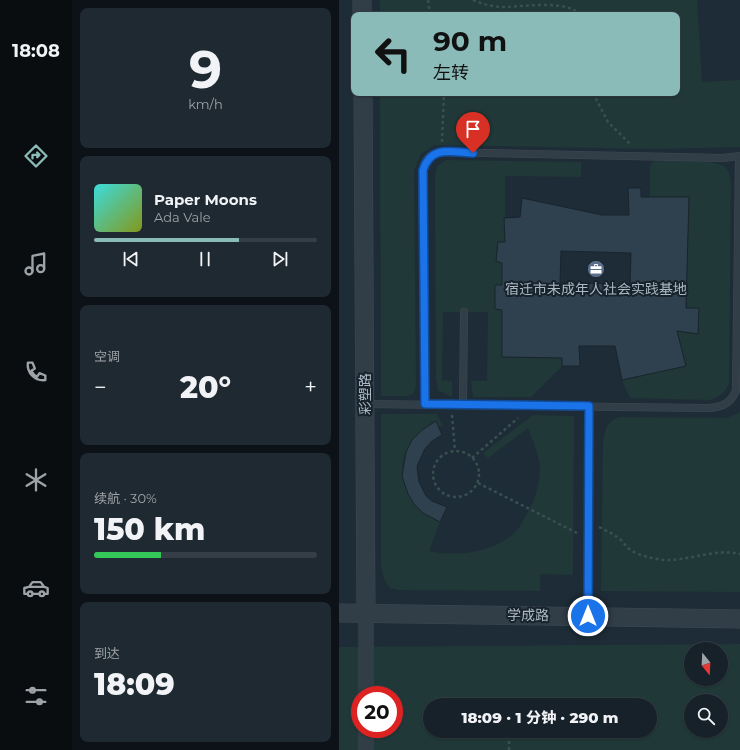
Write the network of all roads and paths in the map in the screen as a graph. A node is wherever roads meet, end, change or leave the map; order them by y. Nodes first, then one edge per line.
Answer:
1 (362, 0) edge
2 (428, 0) edge
3 (473, 0) edge
4 (362, 12) edge
5 (430, 12) edge
6 (577, 12) edge
7 (363, 96) edge
8 (444, 96) edge
9 (595, 96) edge
10 (442, 152) junction
11 (642, 156) junction
12 (739, 156) edge
13 (464, 312) dead end
14 (365, 404) junction
15 (425, 404) junction
16 (451, 404) junction
17 (463, 405) junction
18 (532, 406) junction
19 (589, 406) junction
20 (455, 451) junction
21 (472, 458) junction
22 (477, 483) junction
23 (588, 522) junction
24 (588, 539) junction
25 (740, 554) edge
26 (339, 613) edge
27 (366, 613) junction
28 (588, 616) junction
29 (740, 619) edge
30 (366, 686) edge
31 (366, 738) edge
32 (509, 738) edge
33 (366, 750) edge
34 (509, 750) edge

1 - 4 street
2 - 5 path
3 - 6 path
7 - 14 street, 彩塑路
8 - 10 path
9 - 11 path
10 - 11 lane
10 - 15 lane
11 - 12 lane
12 - 19 lane
13 - 17 lane
14 - 15 lane
14 - 27 street, 彩塑路
15 - 16 lane
16 - 17 lane
16 - 20 path
17 - 18 lane
18 - 19 lane
18 - 21 path
19 - 23 lane
20 - 21 path
20 - 22 path
21 - 22 path
22 - 24 path
23 - 24 lane
23 - 25 path
24 - 28 lane
26 - 27 street, 学成路
27 - 28 street, 学成路
27 - 30 street, 彩塑路
28 - 29 street, 学成路
31 - 33 street
32 - 34 path

